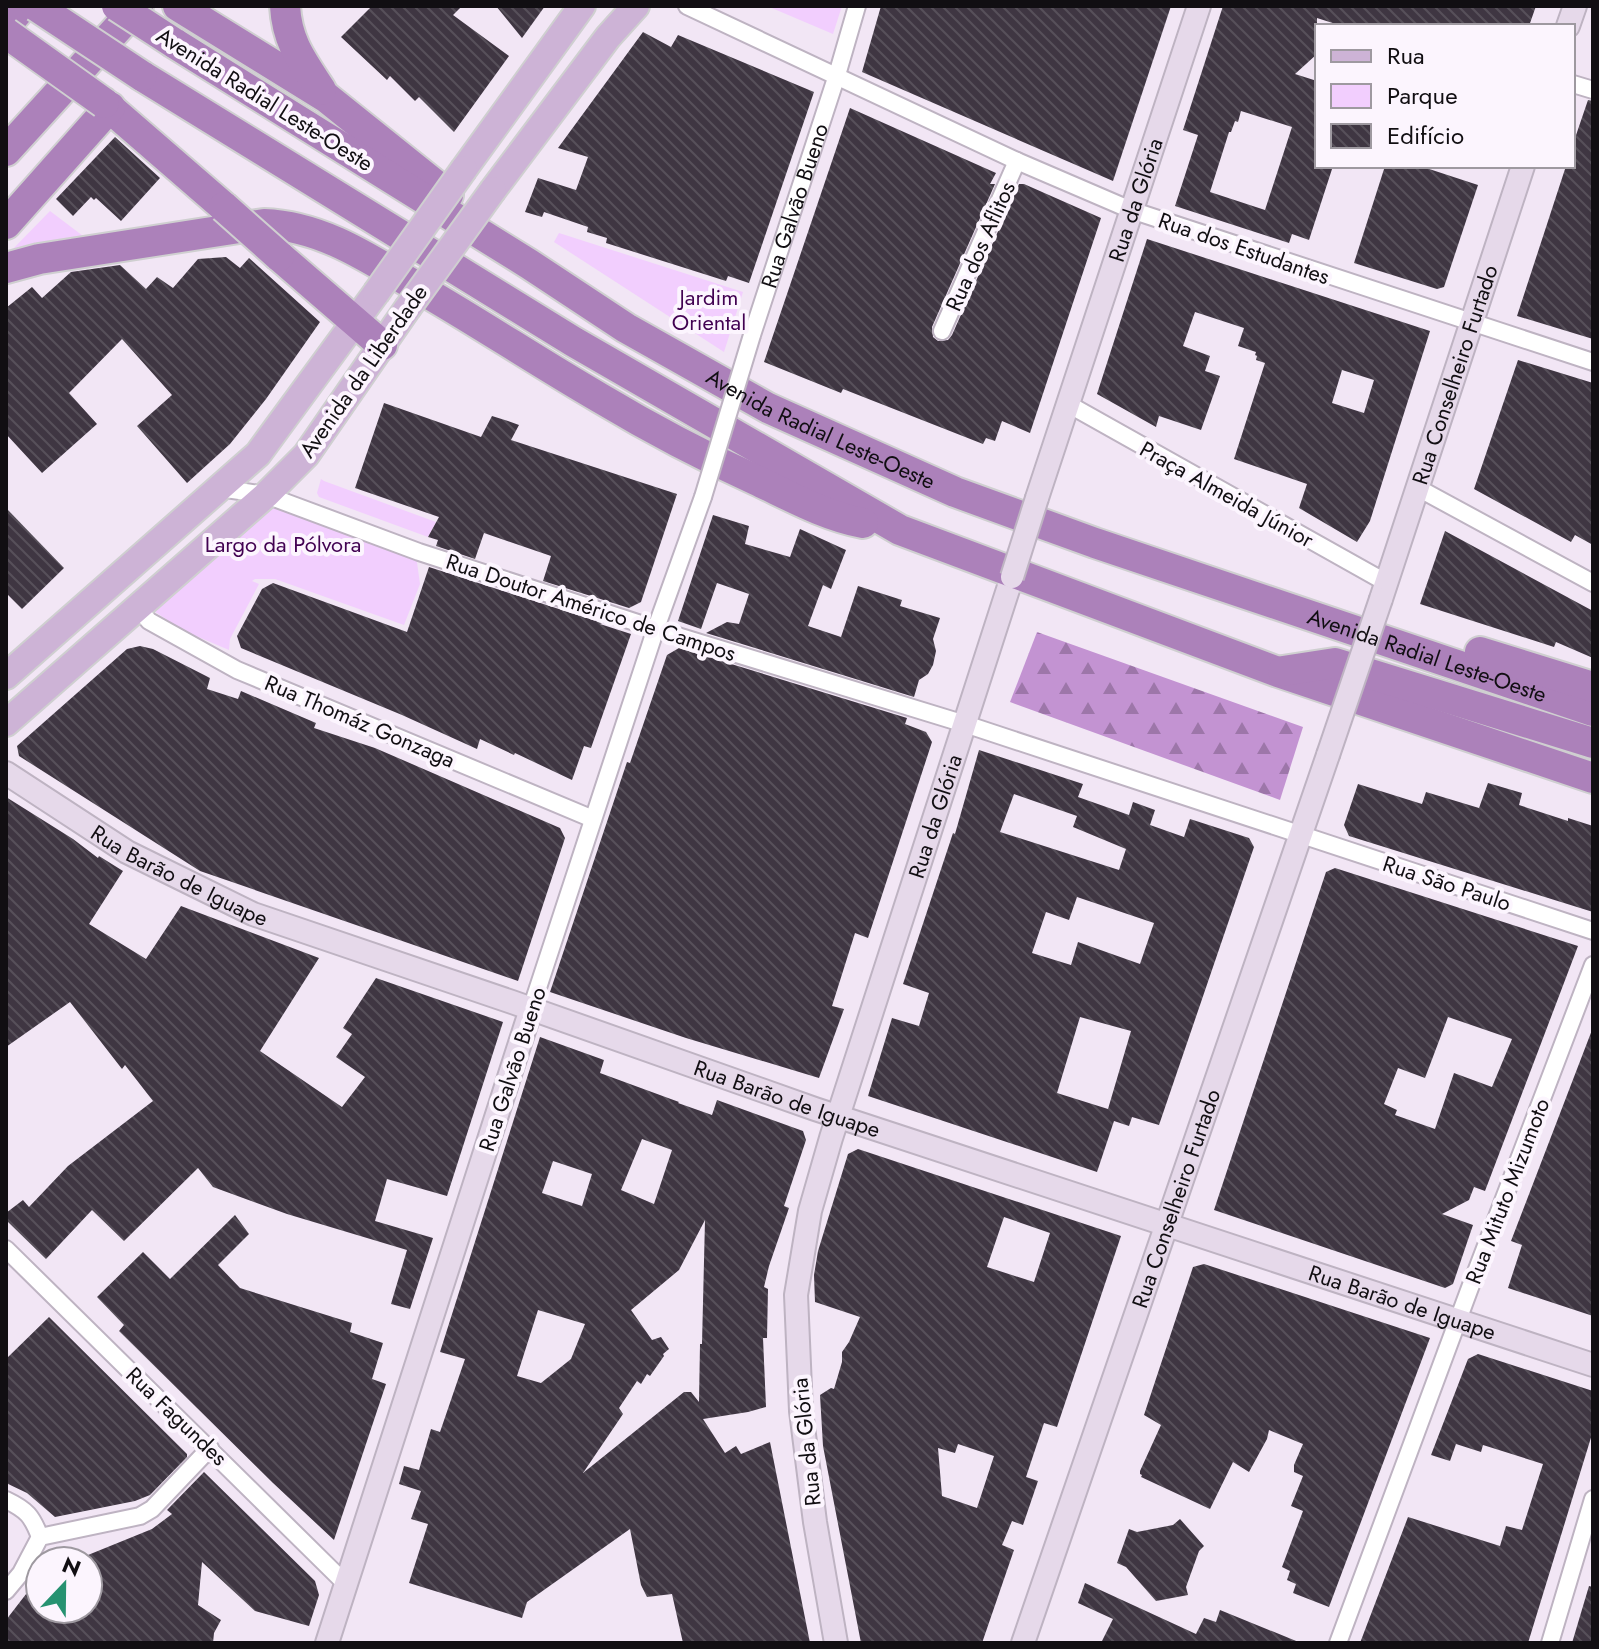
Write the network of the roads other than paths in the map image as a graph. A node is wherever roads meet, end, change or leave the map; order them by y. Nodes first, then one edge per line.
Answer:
1 (23, 6) edge
2 (36, 6) edge
3 (117, 6) edge
4 (138, 6) edge
5 (285, 6) edge
6 (582, 6) edge
7 (636, 6) edge
8 (687, 6) edge
9 (857, 6) edge
10 (1199, 6) edge
11 (184, 9) edge
12 (6, 25) edge
13 (6, 33) edge
14 (837, 75) junction
15 (327, 98) junction
16 (107, 105) junction
17 (6, 151) edge
18 (1017, 161) junction
19 (1522, 168) edge
20 (1131, 210) junction
21 (6, 224) edge
22 (529, 264) junction
23 (6, 268) edge
24 (356, 322) junction
25 (1472, 323) junction
26 (942, 331) dead end
27 (382, 345) junction
28 (1593, 362) edge
29 (1068, 404) junction
30 (219, 488) junction
31 (1418, 488) junction
32 (266, 495) junction
33 (900, 530) junction
34 (1593, 583) edge
35 (1384, 591) junction
36 (137, 607) junction
37 (656, 628) junction
38 (1407, 648) junction
39 (1278, 672) junction
40 (6, 676) edge
41 (1593, 687) edge
42 (1593, 711) edge
43 (6, 723) edge
44 (965, 724) junction
45 (1593, 743) edge
46 (6, 773) edge
47 (1593, 778) edge
48 (593, 819) junction
49 (1300, 835) junction
50 (1593, 931) edge
51 (1593, 965) edge
52 (531, 1009) junction
53 (838, 1116) junction
54 (1166, 1225) junction
55 (6, 1249) edge
56 (1458, 1320) junction
57 (1593, 1365) edge
58 (210, 1448) junction
59 (1593, 1499) edge
60 (6, 1500) edge
61 (40, 1537) junction
62 (346, 1584) junction
63 (6, 1591) edge
64 (327, 1643) edge
65 (836, 1643) edge
66 (1023, 1643) edge
67 (1338, 1643) edge
68 (1550, 1643) edge

1 - 12 highway
2 - 33 highway, Avenida Radial Leste-Oeste, bridge
3 - 22 highway, Avenida Radial Leste-Oeste, bridge
4 - 17 highway
5 - 15 highway
6 - 24 main road, Avenida da Liberdade, bridge
7 - 27 main road, Avenida da Liberdade, bridge
8 - 14 street, Rua dos Estudantes
9 - 14 street, Rua Galvão Bueno
10 - 20 street, Rua da Glória
11 - 15 highway
13 - 16 highway, bridge
14 - 18 street, Rua dos Estudantes
14 - 37 street, Rua Galvão Bueno, bridge
15 - 22 highway
16 - 21 highway
16 - 24 highway, bridge
18 - 20 street, Rua dos Estudantes
18 - 26 street, Rua dos Aflitos
19 - 25 street, Rua Conselheiro Furtado
20 - 25 street, Rua dos Estudantes
20 - 29 street, Rua da Glória
22 - 38 highway, Avenida Radial Leste-Oeste
23 - 33 highway
24 - 27 highway
24 - 30 main road, Avenida da Liberdade
25 - 28 street, Rua dos Estudantes
25 - 31 street, Rua Conselheiro Furtado
27 - 32 main road, Avenida da Liberdade
29 - 35 street, Praça Almeida Júnior
29 - 44 street, Rua da Glória, bridge
30 - 32 street, Rua Doutor Américo de Campos
30 - 40 main road, Avenida da Liberdade
31 - 34 street
31 - 35 street, Rua Conselheiro Furtado
32 - 36 main road, Avenida da Liberdade
32 - 37 street, Rua Doutor Américo de Campos
33 - 39 highway, Avenida Radial Leste-Oeste
35 - 49 street, Rua Conselheiro Furtado, bridge
36 - 43 main road, Avenida da Liberdade
36 - 48 street, Rua Thomáz Gonzaga
37 - 44 street, Rua Doutor Américo de Campos
37 - 48 street, Rua Galvão Bueno
38 - 41 highway
38 - 42 highway, Avenida Radial Leste-Oeste
39 - 45 highway
39 - 47 highway, Avenida Radial Leste-Oeste
44 - 49 street
44 - 53 street, Rua da Glória
46 - 52 street, Rua Barão de Iguape
48 - 52 street, Rua Galvão Bueno
49 - 50 street, Rua São Paulo
49 - 54 street, Rua Conselheiro Furtado
51 - 56 street, Rua Mituto Mizumoto
52 - 53 street, Rua Barão de Iguape
52 - 62 street, Rua Galvão Bueno
53 - 54 street, Rua Barão de Iguape
53 - 65 street, Rua da Glória
54 - 56 street, Rua Barão de Iguape
54 - 66 street, Rua Conselheiro Furtado
55 - 58 street, Rua Fagundes
56 - 57 street, Rua Barão de Iguape
56 - 67 street, Rua Mituto Mizumoto
58 - 61 street
58 - 62 street, Rua Fagundes
59 - 68 street
60 - 61 street
61 - 63 street
62 - 64 street, Rua Galvão Bueno

